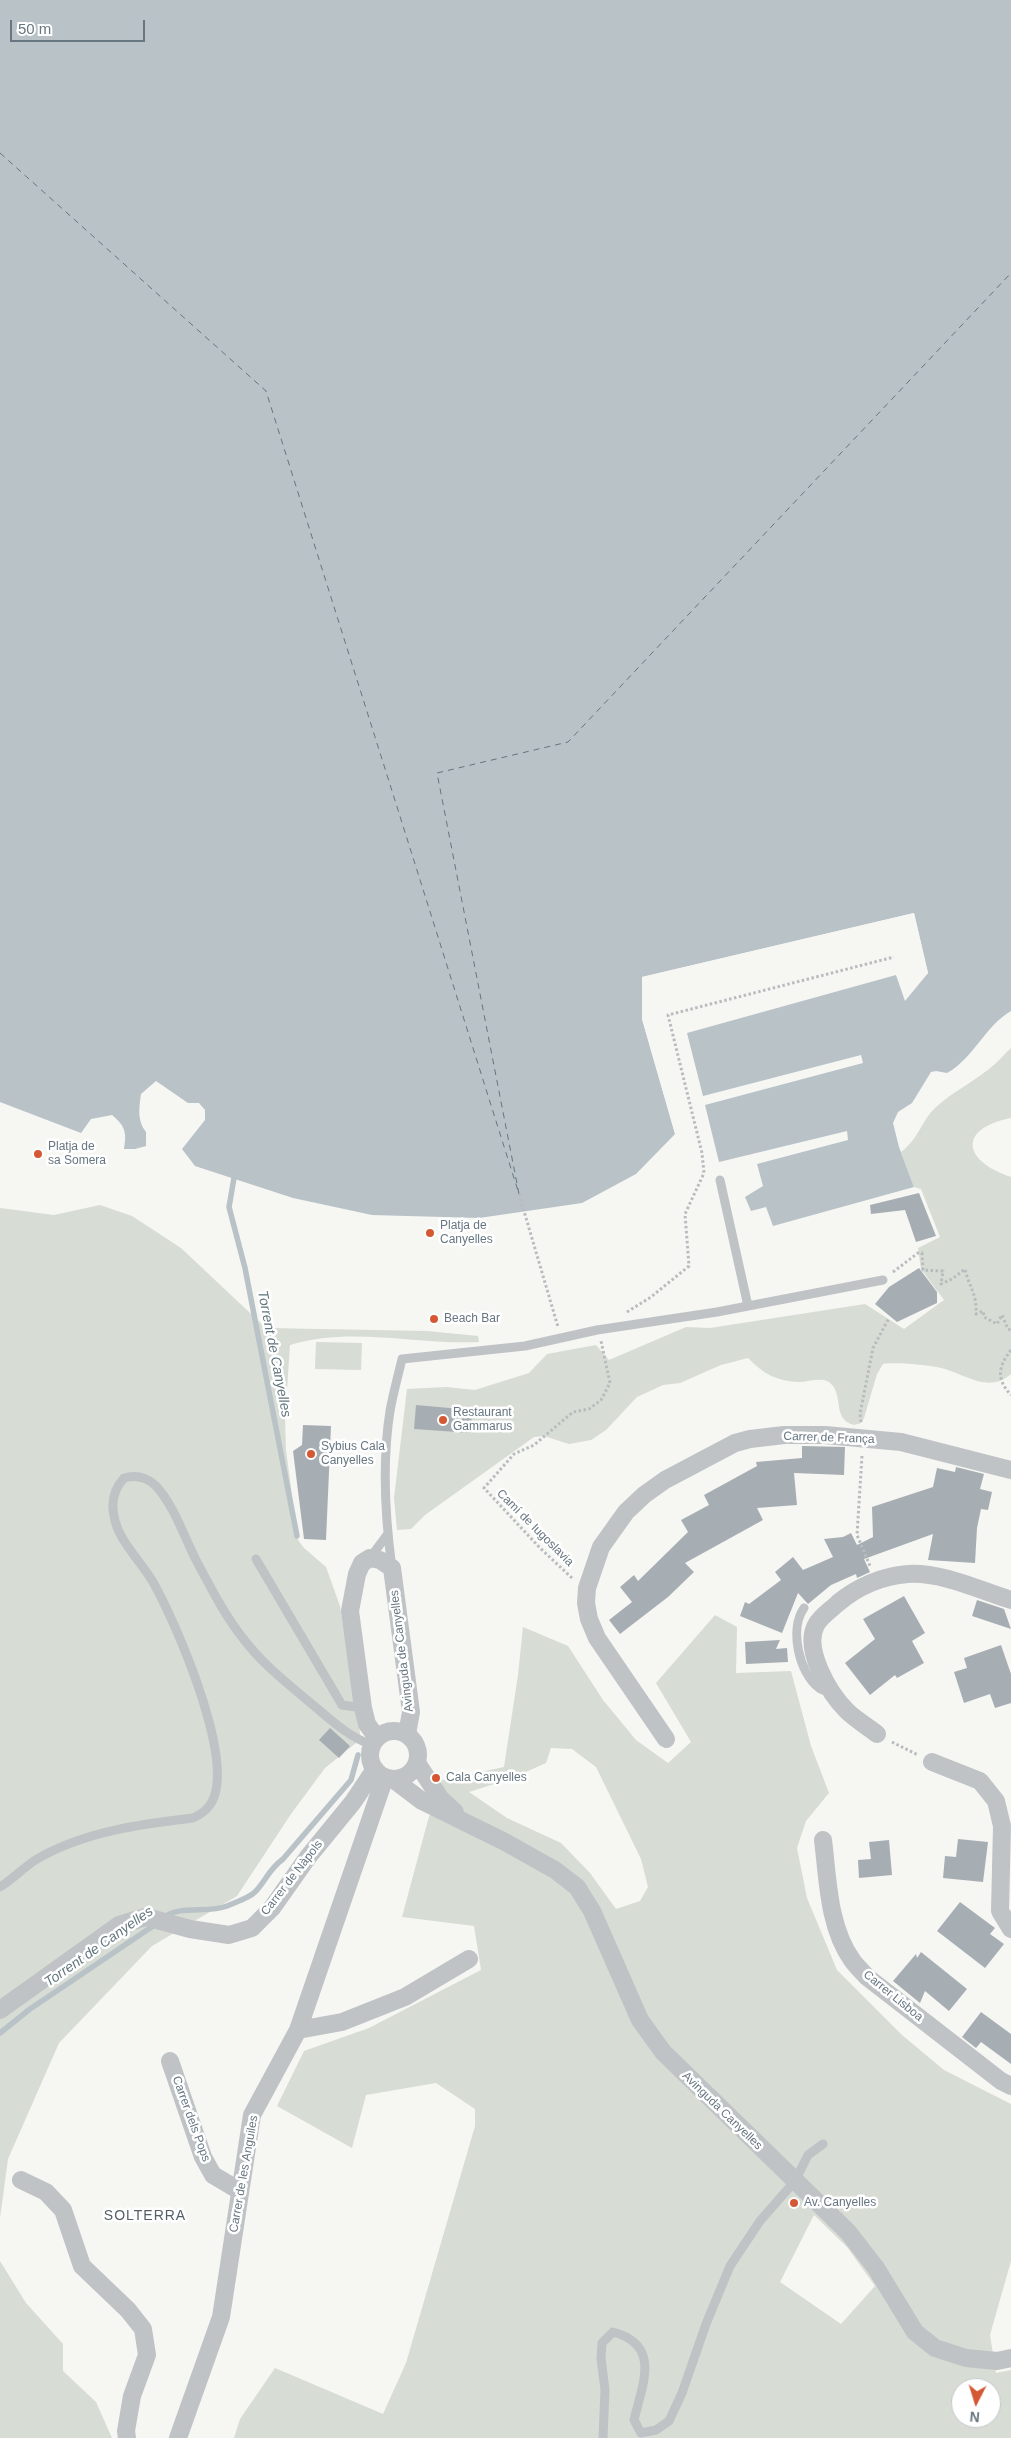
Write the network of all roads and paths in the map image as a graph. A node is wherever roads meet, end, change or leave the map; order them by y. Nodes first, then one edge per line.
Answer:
1 (894, 958) dead end
2 (720, 1180) dead end
3 (518, 1194) dead end
4 (883, 1280) joint
5 (748, 1306) junction
6 (597, 1330) junction
7 (1011, 1330) edge
8 (561, 1338) junction
9 (1011, 1350) edge
10 (1011, 1395) edge
11 (1011, 1470) edge
12 (387, 1535) junction
13 (370, 1558) junction
14 (256, 1559) dead end
15 (392, 1568) junction
16 (587, 1588) junction
17 (1011, 1600) edge
18 (804, 1608) dead end
19 (835, 1694) junction
20 (363, 1708) junction
21 (407, 1734) junction
22 (877, 1734) dead end
23 (666, 1739) dead end
24 (375, 1742) junction
25 (932, 1762) dead end
26 (417, 1763) junction
27 (384, 1775) junction
28 (466, 1822) junction
29 (823, 1840) dead end
30 (0, 1886) edge
31 (1011, 1929) edge
32 (469, 1959) dead end
33 (0, 2010) edge
34 (298, 2030) junction
35 (170, 2061) dead end
36 (1011, 2086) edge
37 (823, 2144) dead end
38 (21, 2180) dead end
39 (795, 2181) junction
40 (240, 2191) junction
41 (1011, 2358) edge
42 (128, 2438) edge
43 (178, 2438) edge
44 (603, 2438) edge

1 - 6 path
2 - 5 lane
3 - 8 path
4 - 5 lane
4 - 7 path
5 - 6 lane
6 - 8 lane
6 - 16 path, Camí de Iugoslavia
8 - 12 lane, Avinguda de Canyelles
9 - 10 path
11 - 16 street, Carrer de França
12 - 13 lane
12 - 15 lane, Avinguda de Canyelles
13 - 15 street
13 - 20 street
14 - 20 lane
15 - 21 street, Avinguda de Canyelles
16 - 23 street, Carrer de França
17 - 19 street
18 - 19 lane
19 - 22 street
20 - 24 street
21 - 24 street
21 - 26 street
24 - 27 street
24 - 30 lane
25 - 31 street
26 - 27 street
26 - 28 street, Avinguda Canyelles
27 - 28 street, Avinguda Canyelles
27 - 33 street, Carrer de Nàpols
27 - 34 street, Carrer de les Anguiles
28 - 39 street, Avinguda Canyelles
29 - 36 street, Carrer Lisboa
32 - 34 street
34 - 40 street, Carrer de les Anguiles
35 - 40 street, Carrer dels Pops
37 - 39 lane
38 - 42 street
39 - 41 street, Avinguda Canyelles
39 - 44 lane
40 - 43 street, Carrer de les Anguiles

